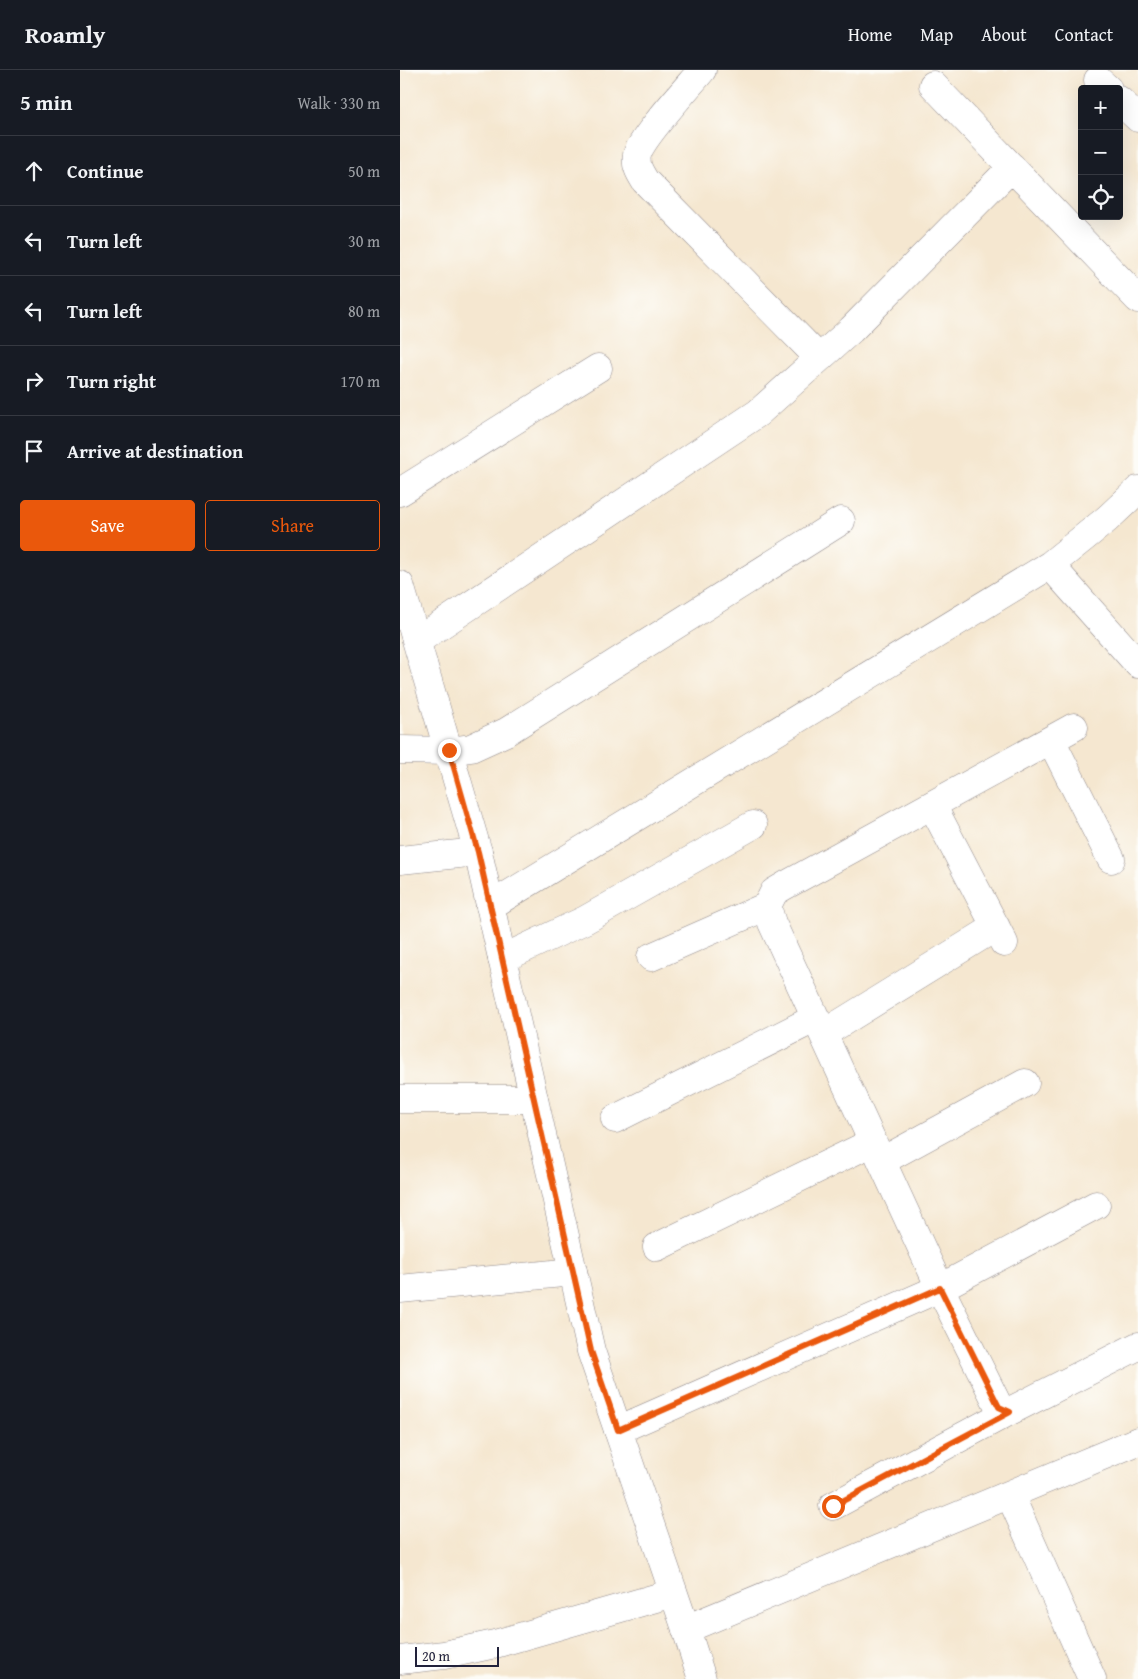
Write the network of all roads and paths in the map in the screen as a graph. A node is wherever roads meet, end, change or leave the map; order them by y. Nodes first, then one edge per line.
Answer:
1 (702, 70) edge
2 (933, 84) dead end
3 (1123, 104) edge
4 (1138, 118) edge
5 (1012, 167) junction
6 (1138, 299) edge
7 (819, 358) junction
8 (598, 368) dead end
9 (1138, 490) edge
10 (400, 492) edge
11 (842, 521) dead end
12 (1050, 565) junction
13 (400, 585) edge
14 (417, 641) junction
15 (1138, 664) edge
16 (400, 750) edge
17 (449, 750) junction
18 (932, 805) junction
19 (753, 826) dead end
20 (478, 852) junction
21 (1111, 859) dead end
22 (400, 860) edge
23 (490, 906) junction
24 (767, 906) junction
25 (651, 957) dead end
26 (502, 959) junction
27 (819, 1026) junction
28 (1025, 1083) dead end
29 (400, 1099) edge
30 (534, 1099) junction
31 (615, 1119) dead end
32 (877, 1152) junction
33 (1096, 1205) dead end
34 (657, 1247) dead end
35 (573, 1272) junction
36 (940, 1288) junction
37 (400, 1290) edge
38 (1138, 1346) edge
39 (1010, 1412) junction
40 (618, 1430) junction
41 (1138, 1441) edge
42 (1010, 1495) junction
43 (833, 1506) dead end
44 (673, 1593) junction
45 (686, 1629) junction
46 (400, 1660) edge
47 (702, 1679) edge
48 (1092, 1679) edge

1 - 7 street
2 - 5 street
3 - 4 street
5 - 6 street
5 - 7 street
7 - 14 street
8 - 10 street
9 - 12 street
11 - 17 street
12 - 15 street
12 - 23 street
13 - 14 street
14 - 17 street
16 - 17 street
17 - 20 street
18 - 21 street
18 - 24 street
18 - 27 street
19 - 26 street
20 - 22 street
20 - 23 street
23 - 26 street
24 - 25 street
24 - 27 street
26 - 30 street
27 - 31 street
27 - 32 street
28 - 32 street
29 - 30 street
30 - 35 street
32 - 34 street
32 - 36 street
33 - 36 street
35 - 37 street
35 - 40 street
36 - 39 street
36 - 40 street
38 - 39 street
39 - 43 street
40 - 44 street
41 - 42 street
42 - 45 street
42 - 48 street
44 - 45 street
44 - 46 street
45 - 47 street

